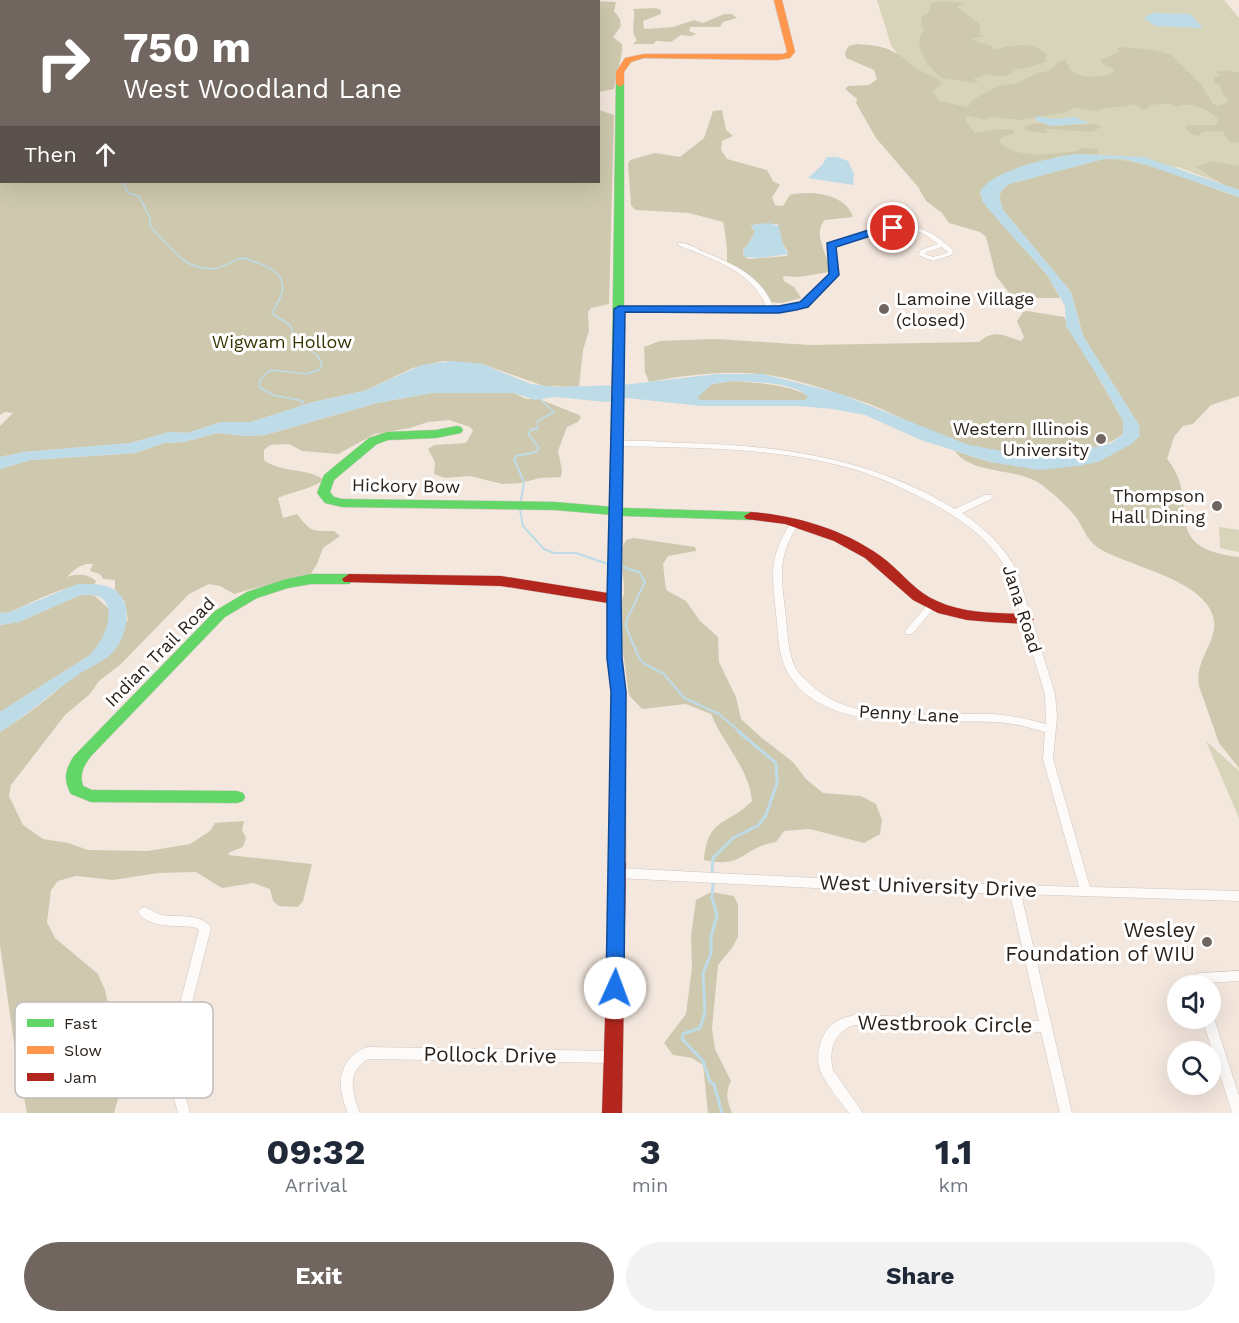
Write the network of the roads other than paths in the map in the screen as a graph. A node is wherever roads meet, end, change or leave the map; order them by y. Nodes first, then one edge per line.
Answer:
1 (778, 0) edge
2 (680, 244) dead end
3 (943, 245) dead end
4 (619, 309) junction
5 (770, 309) junction
6 (457, 430) dead end
7 (618, 444) junction
8 (988, 497) dead end
9 (616, 511) junction
10 (955, 513) junction
11 (795, 523) junction
12 (614, 598) junction
13 (932, 605) junction
14 (1027, 619) junction
15 (909, 632) dead end
16 (1050, 729) junction
17 (237, 797) dead end
18 (618, 873) junction
19 (1014, 888) junction
20 (1086, 891) junction
21 (1239, 896) edge
22 (144, 912) dead end
23 (1221, 976) edge
24 (1239, 976) edge
25 (186, 1002) edge
26 (1047, 1027) junction
27 (1211, 1029) edge
28 (613, 1058) junction
29 (180, 1098) edge
30 (184, 1113) edge
31 (354, 1113) edge
32 (612, 1113) edge
33 (857, 1113) edge
34 (1066, 1113) edge
35 (1238, 1113) edge

1 - 4 street
2 - 5 street
3 - 5 street
4 - 5 street
4 - 7 street
6 - 9 street, Hickory Bow
7 - 9 street
7 - 10 street, Jana Road
8 - 10 street
9 - 11 street
9 - 12 street
10 - 14 street, Jana Road
11 - 13 street
11 - 16 street, Penny Lane
12 - 17 street, Indian Trail Road
12 - 18 street
13 - 14 street
13 - 15 street
14 - 16 street, Jana Road
16 - 20 street, Jana Road
18 - 19 street, West University Drive
18 - 28 street
19 - 20 street, West University Drive
19 - 26 street
20 - 21 street, West University Drive
22 - 25 street
23 - 24 street
26 - 33 street, Westbrook Circle
26 - 34 street
27 - 35 street
28 - 31 street, Pollock Drive
28 - 32 street
29 - 30 street

